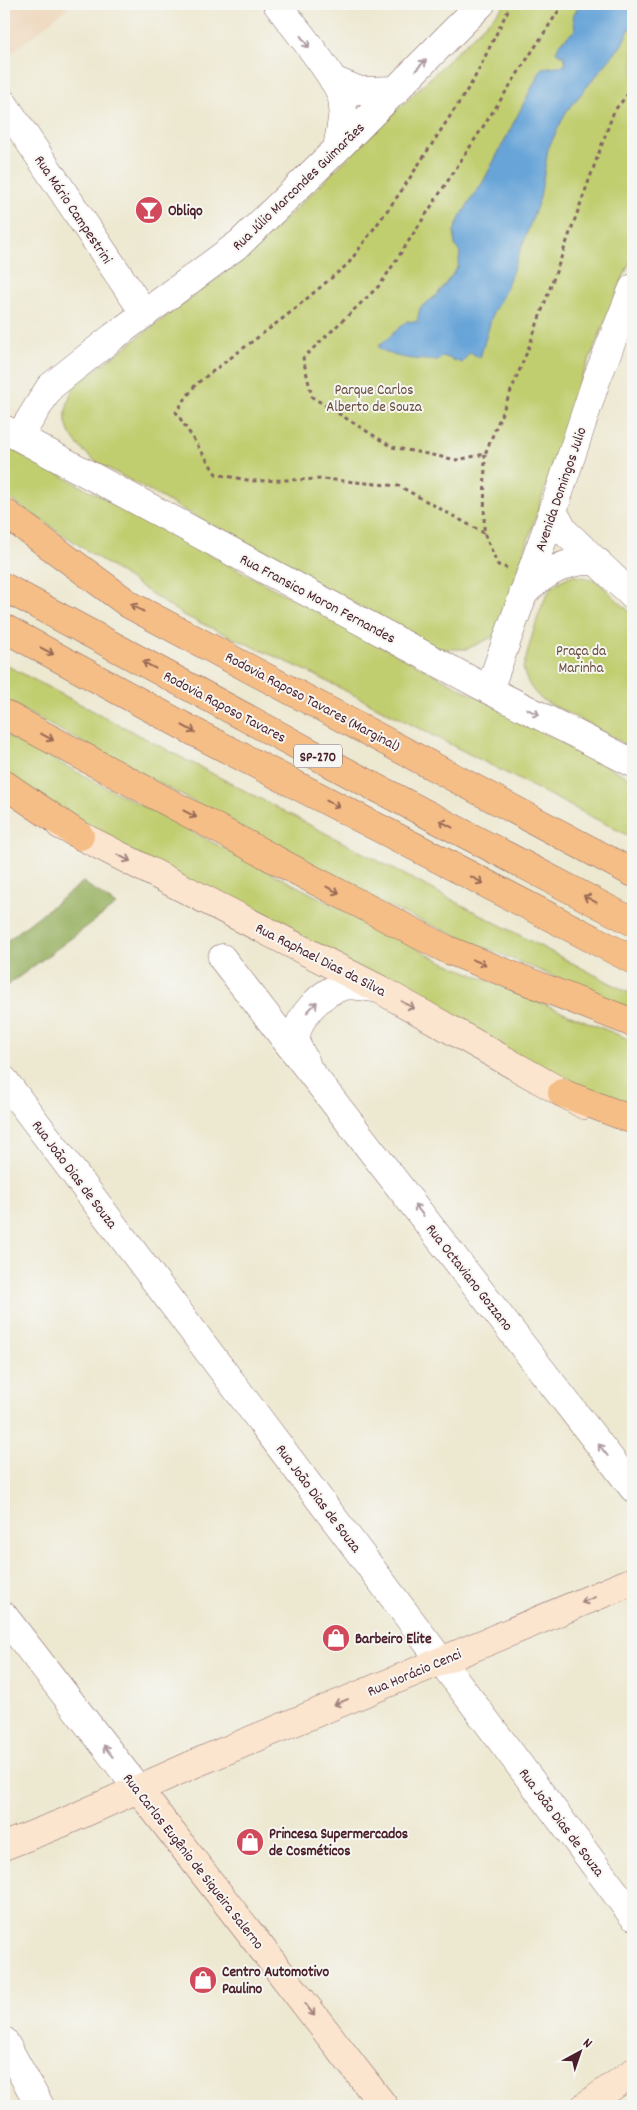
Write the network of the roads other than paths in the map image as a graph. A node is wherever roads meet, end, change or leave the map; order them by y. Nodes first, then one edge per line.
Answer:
1 (277, 4) edge
2 (481, 4) edge
3 (333, 80) junction
4 (397, 90) junction
5 (4, 104) edge
6 (337, 149) junction
7 (633, 288) edge
8 (145, 314) junction
9 (11, 433) edge
10 (553, 511) junction
11 (4, 512) edge
12 (598, 562) junction
13 (527, 585) junction
14 (4, 587) edge
15 (633, 596) edge
16 (4, 628) edge
17 (489, 690) junction
18 (4, 714) edge
19 (394, 743) junction
20 (633, 763) edge
21 (4, 784) edge
22 (4, 796) edge
23 (80, 836) junction
24 (633, 853) edge
25 (633, 873) edge
26 (633, 922) edge
27 (222, 958) dead end
28 (633, 960) edge
29 (379, 989) junction
30 (633, 1023) edge
31 (308, 1066) junction
32 (4, 1080) edge
33 (562, 1093) junction
34 (633, 1120) edge
35 (633, 1132) edge
36 (633, 1488) edge
37 (633, 1581) edge
38 (4, 1616) edge
39 (439, 1661) junction
40 (196, 1763) junction
41 (138, 1789) junction
42 (172, 1834) junction
43 (4, 1846) edge
44 (633, 1916) edge
45 (4, 2041) edge
46 (633, 2072) edge
47 (40, 2106) edge
48 (384, 2106) edge
49 (585, 2106) edge

1 -> 3 street
4 -> 2 street, Rua Júlio Marcondes Guimarães
3 - 4 street
3 - 6 street
4 - 6 street, Rua Júlio Marcondes Guimarães
5 - 8 street, Rua Mário Campestrini
6 - 8 street, Rua Júlio Marcondes Guimarães
7 - 10 street, Avenida Domingos Julio
8 - 9 street, Rua Júlio Marcondes Guimarães
9 - 17 street, Rua Fransico Moron Fernandes
10 - 12 street
10 - 13 street, Avenida Domingos Julio
19 -> 11 highway, Rodovia Raposo Tavares (Marginal)
12 - 13 street
12 - 15 street
13 - 17 street, Avenida Domingos Julio
26 -> 14 highway, Rodovia Raposo Tavares / SP-270
16 -> 28 highway, SP-270
17 -> 20 street, Rua Fransico Moron Fernandes
18 -> 30 highway
19 - 24 highway
19 - 25 highway, Rodovia Raposo Tavares (Marginal)
21 - 23 highway
22 - 23 main road, Rua Raphael Dias da Silva
23 -> 29 main road, Rua Raphael Dias da Silva
27 - 31 street, Rua Octaviano Gozzano
31 -> 29 street, Rua Octaviano Gozzano
29 -> 33 main road, Rua Raphael Dias da Silva
36 -> 31 street, Rua Octaviano Gozzano
32 - 39 street, Rua João Dias de Souza
33 - 34 highway
33 - 35 main road, Rua Raphael Dias da Silva
37 -> 39 main road, Rua Horácio Cenci
41 -> 38 street, Rua Carlos Eugênio de Siqueira Salerno
39 -> 40 main road, Rua Horácio Cenci
39 - 44 street, Rua João Dias de Souza
40 - 41 main road, Rua Horácio Cenci
40 - 42 main road, Rua Horácio Cenci
41 - 42 main road, Rua Carlos Eugênio de Siqueira Salerno
41 - 43 main road, Rua Horácio Cenci
42 -> 48 main road, Rua Carlos Eugênio de Siqueira Salerno
45 - 47 street
46 - 49 main road

